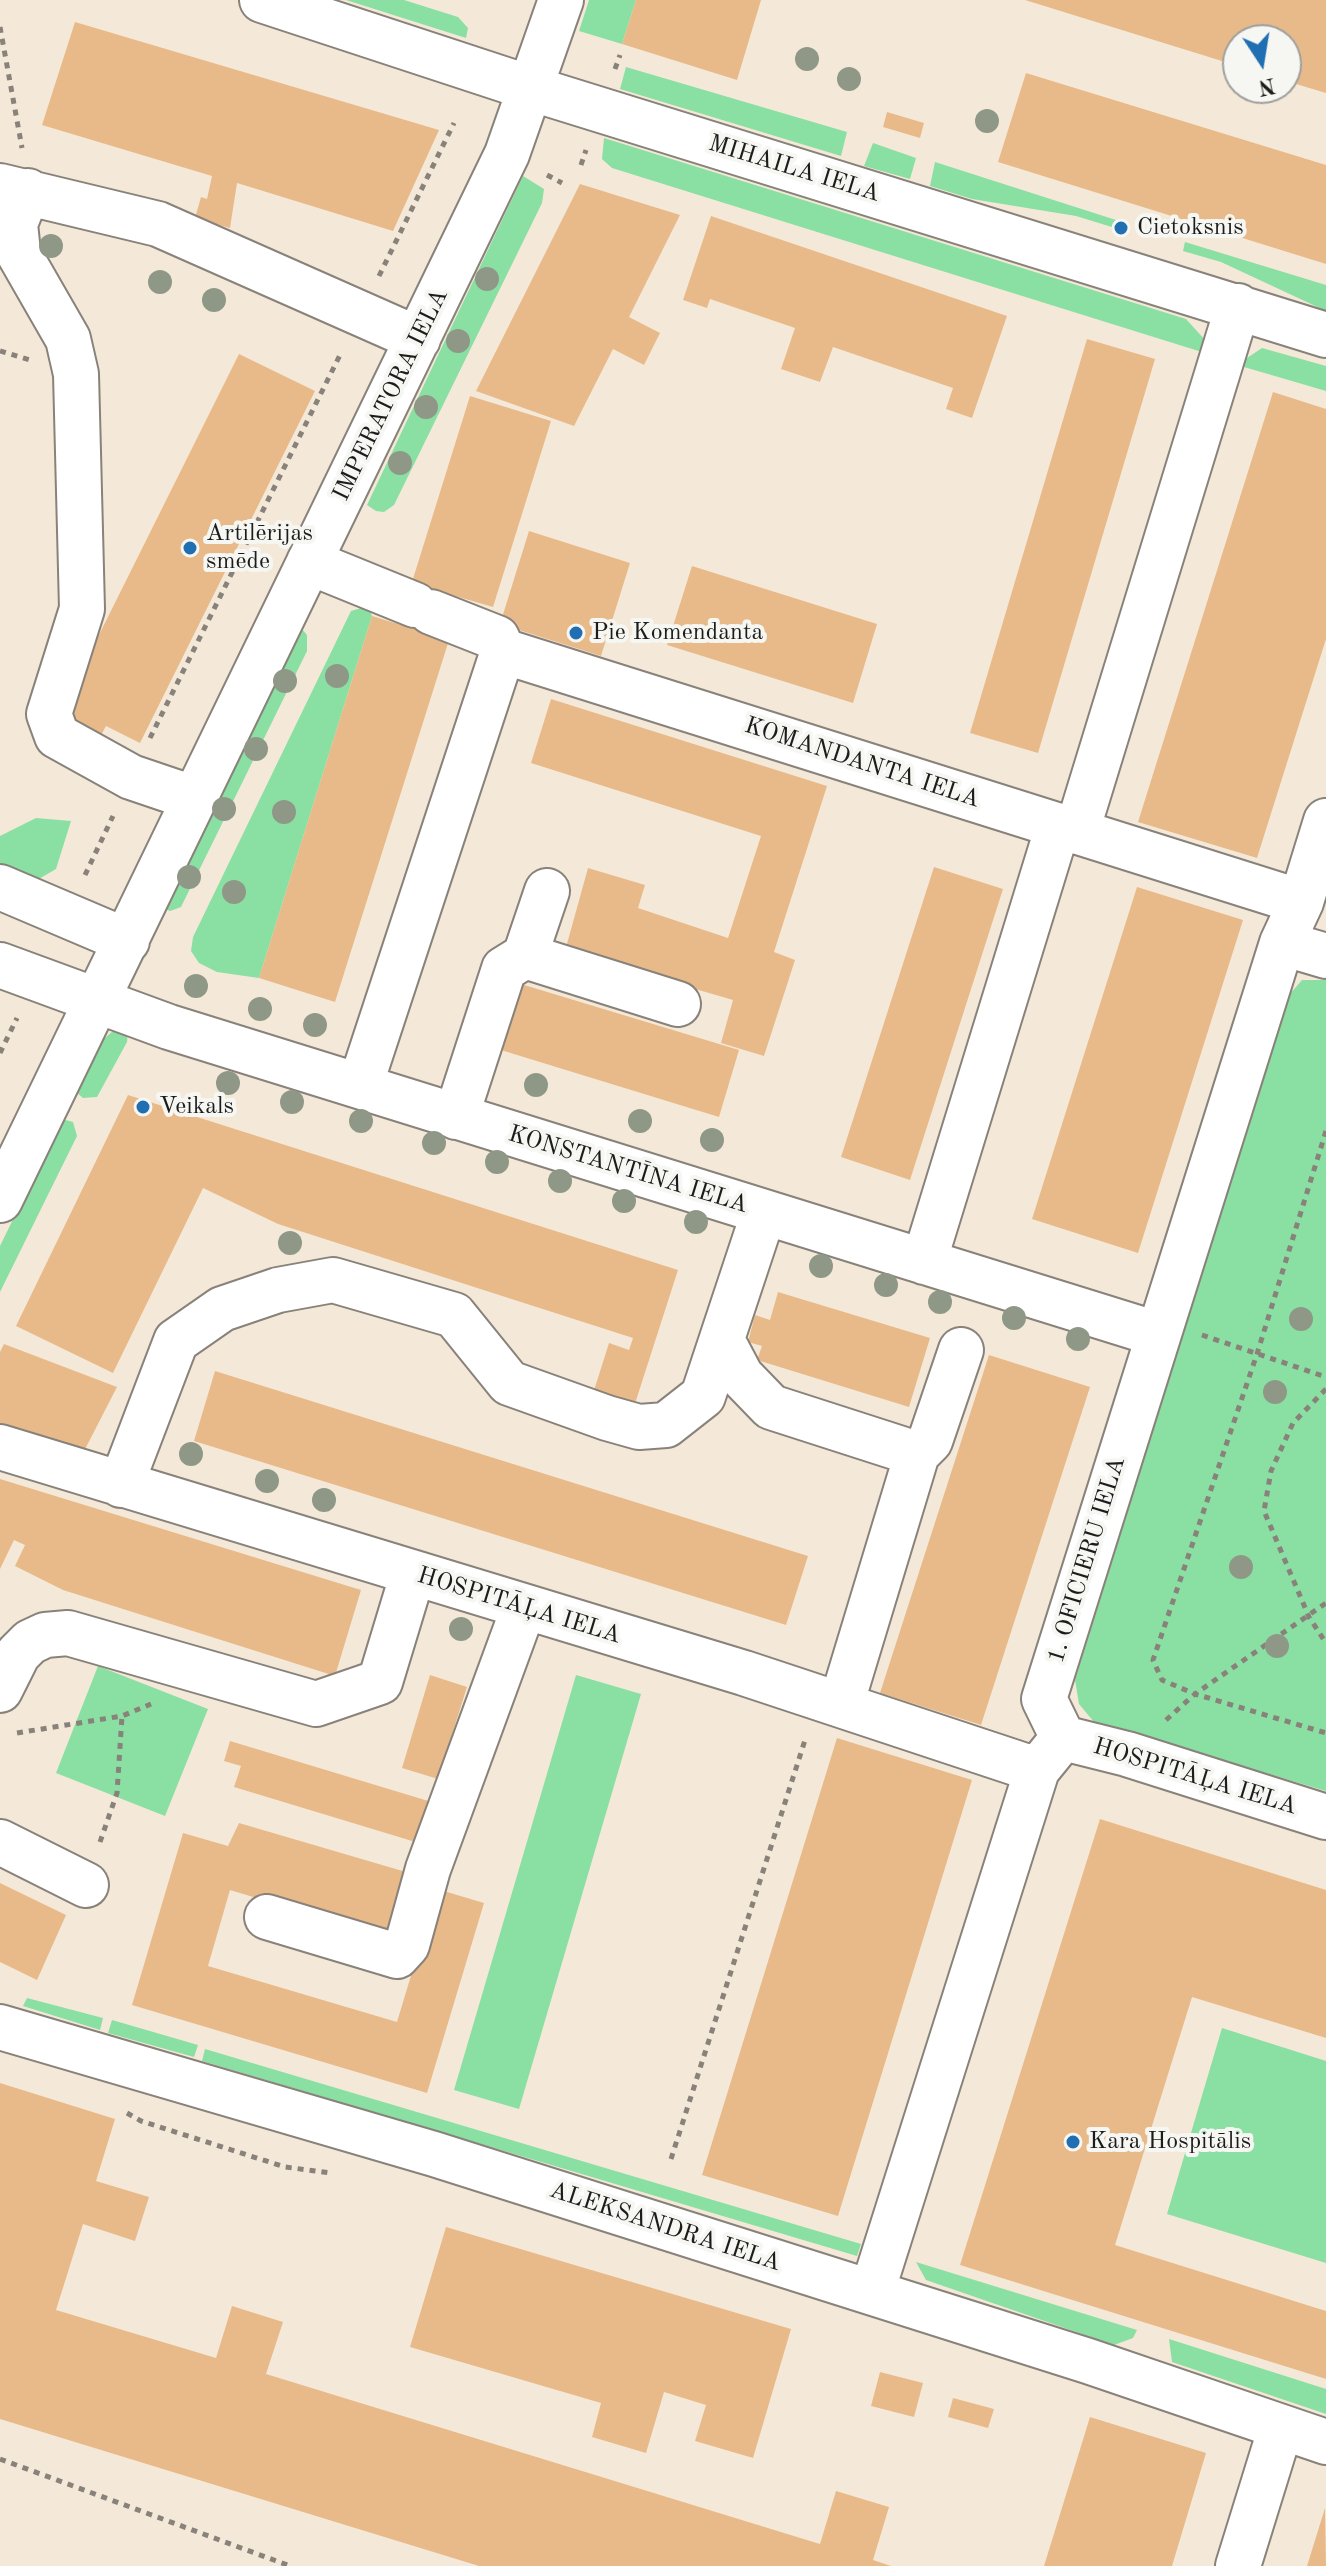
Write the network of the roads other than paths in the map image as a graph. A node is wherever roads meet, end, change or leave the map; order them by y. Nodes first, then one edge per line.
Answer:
1 (262, 0) edge
2 (561, 0) edge
3 (533, 89) junction
4 (14, 188) edge
5 (1238, 306) junction
6 (1326, 335) edge
7 (418, 339) junction
8 (309, 562) junction
9 (503, 651) junction
10 (193, 798) junction
11 (1326, 821) edge
12 (1067, 828) junction
13 (0, 887) edge
14 (547, 891) dead end
15 (1301, 902) junction
16 (127, 941) junction
17 (1282, 943) junction
18 (525, 956) junction
19 (1326, 956) edge
20 (18, 971) edge
21 (100, 1000) junction
22 (678, 1004) dead end
23 (360, 1086) junction
24 (456, 1117) junction
25 (0, 1200) edge
26 (764, 1212) junction
27 (924, 1262) junction
28 (1159, 1328) junction
29 (722, 1340) junction
30 (961, 1350) dead end
31 (0, 1447) edge
32 (917, 1454) junction
33 (121, 1485) junction
34 (413, 1573) junction
35 (524, 1607) junction
36 (0, 1690) edge
37 (830, 1701) junction
38 (1050, 1754) junction
39 (1326, 1817) edge
40 (0, 1842) edge
41 (86, 1885) road end
42 (267, 1917) dead end
43 (0, 2027) edge
44 (872, 2292) junction
45 (1281, 2427) junction
46 (1326, 2442) edge
47 (1238, 2566) edge

1 - 3 street, MIHAILA IELA
2 - 3 street, IMPERATORA IELA
3 - 5 street, MIHAILA IELA
3 - 7 street, IMPERATORA IELA
4 - 7 street
4 - 10 street
5 - 6 street, MIHAILA IELA
5 - 12 street
7 - 8 street, IMPERATORA IELA
8 - 9 street, KOMANDANTA IELA
8 - 10 street, IMPERATORA IELA
9 - 12 street, KOMANDANTA IELA
9 - 23 street
10 - 16 street, IMPERATORA IELA
11 - 15 street, 1. OFICIERU IELA
12 - 15 street, KOMANDANTA IELA
12 - 27 street
13 - 16 street
14 - 18 street
15 - 17 street, 1. OFICIERU IELA
16 - 21 street, IMPERATORA IELA
17 - 19 street
17 - 28 street, 1. OFICIERU IELA
18 - 22 street
18 - 24 street
20 - 21 street
21 - 23 street, KONSTANTĪNA IELA
21 - 25 street, IMPERATORA IELA
23 - 24 street, KONSTANTĪNA IELA
24 - 26 street, KONSTANTĪNA IELA
26 - 27 street, KONSTANTĪNA IELA
26 - 29 street
27 - 28 street, KONSTANTĪNA IELA
28 - 38 street, 1. OFICIERU IELA
29 - 32 street
29 - 33 street
30 - 32 street
31 - 33 street, HOSPITĀĻA IELA
32 - 37 street
33 - 34 street, HOSPITĀĻA IELA
34 - 35 street, HOSPITĀĻA IELA
34 - 36 street
35 - 37 street, HOSPITĀĻA IELA
35 - 42 street
37 - 38 street, HOSPITĀĻA IELA
38 - 39 street, HOSPITĀĻA IELA
38 - 44 street
40 - 41 street
43 - 44 street, ALEKSANDRA IELA
44 - 45 street, ALEKSANDRA IELA
45 - 46 street, ALEKSANDRA IELA
45 - 47 street

